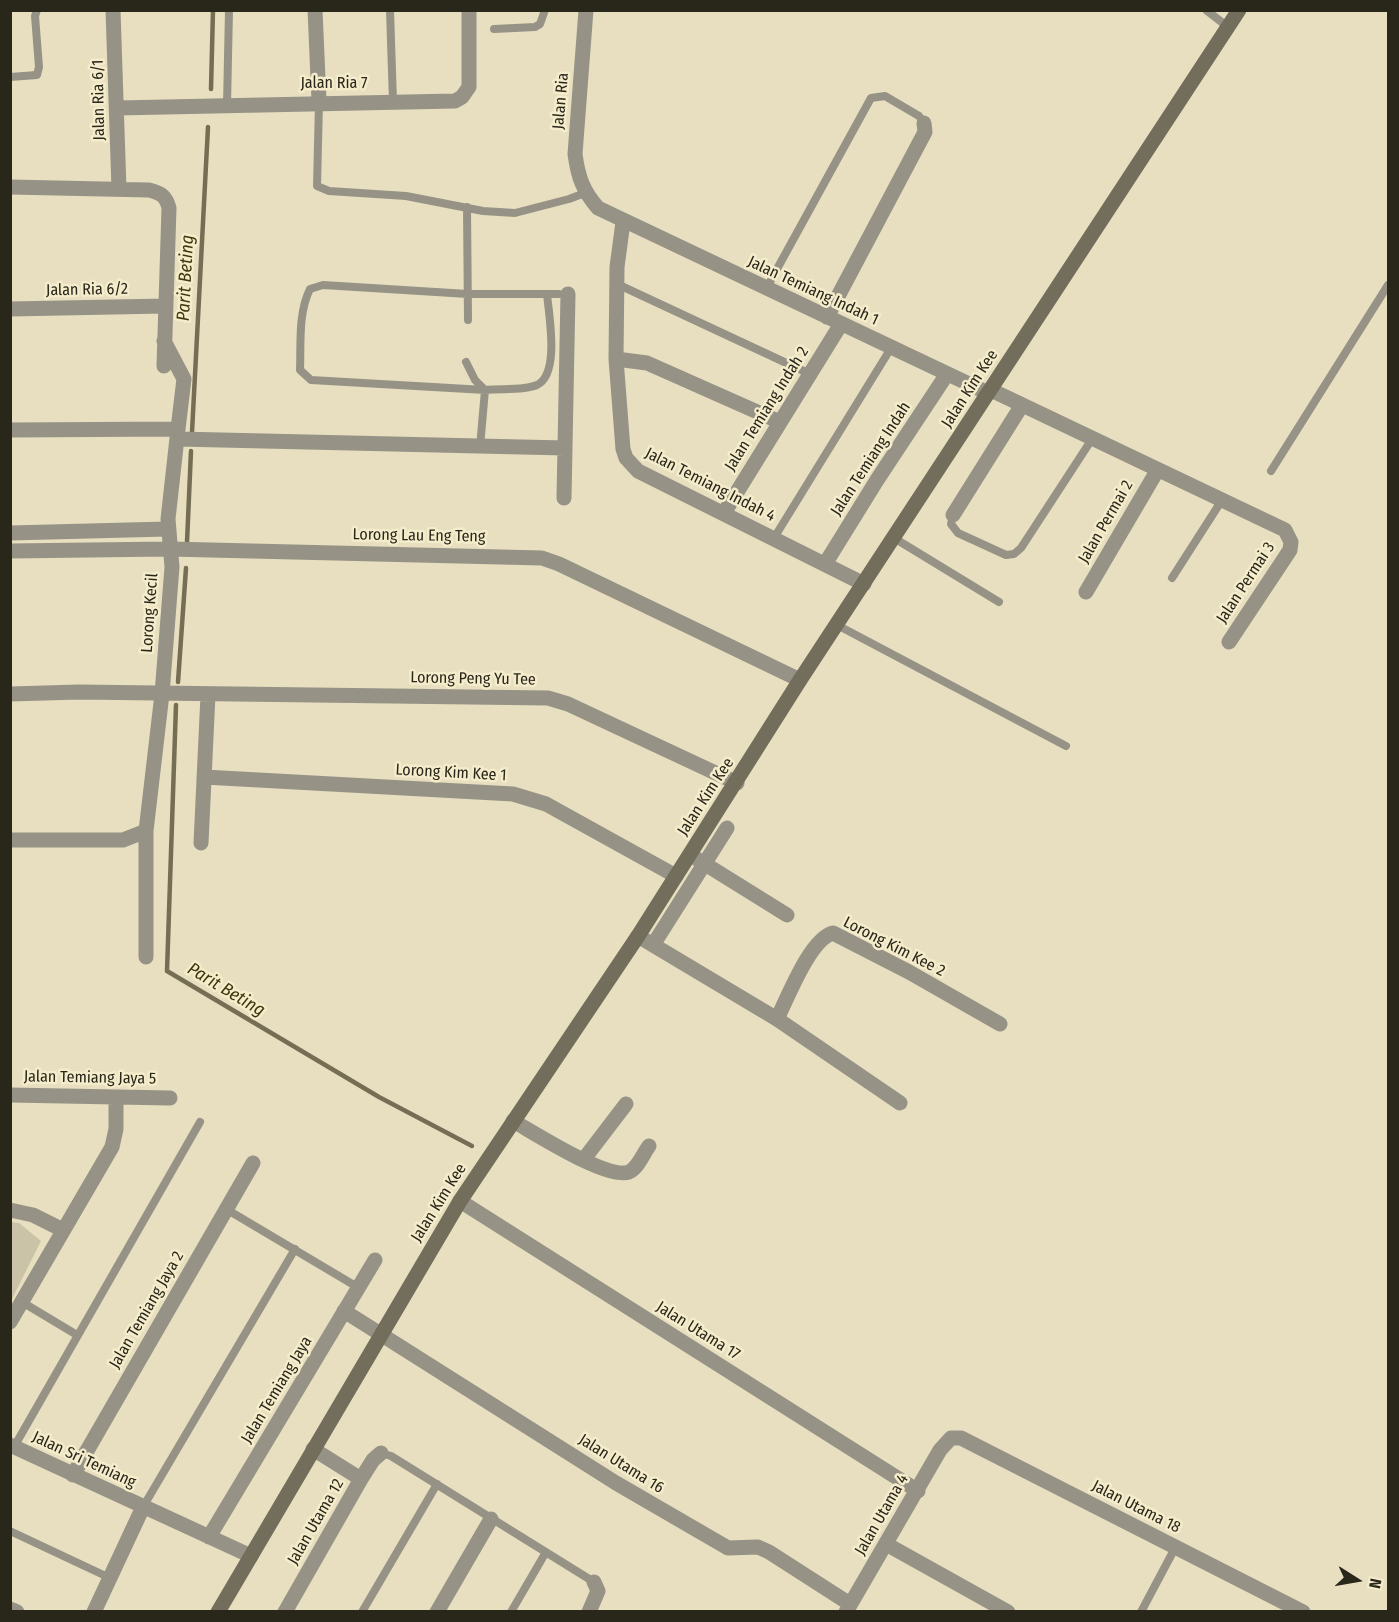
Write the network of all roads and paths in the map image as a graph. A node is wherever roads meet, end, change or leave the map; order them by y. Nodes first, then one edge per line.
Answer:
1 (37, 10) edge
2 (113, 10) edge
3 (229, 10) edge
4 (315, 10) edge
5 (390, 10) edge
6 (469, 10) edge
7 (545, 10) edge
8 (586, 10) edge
9 (1206, 10) edge
10 (1239, 10) edge
11 (1228, 27) junction
12 (495, 29) dead end
13 (10, 77) edge
14 (319, 101) junction
15 (393, 102) junction
16 (218, 105) junction
17 (117, 108) junction
18 (924, 123) joint
19 (10, 187) edge
20 (118, 189) junction
21 (585, 193) junction
22 (467, 207) junction
23 (623, 222) junction
24 (617, 284) junction
25 (1389, 285) edge
26 (766, 289) junction
27 (468, 294) junction
28 (548, 294) junction
29 (563, 294) joint
30 (165, 306) junction
31 (10, 309) edge
32 (468, 320) dead end
33 (834, 321) junction
34 (164, 341) junction
35 (891, 348) junction
36 (616, 358) junction
37 (466, 362) dead end
38 (164, 366) dead end
39 (810, 374) junction
40 (947, 374) junction
41 (485, 390) junction
42 (989, 392) junction
43 (1022, 405) junction
44 (780, 422) junction
45 (10, 430) edge
46 (187, 437) junction
47 (1092, 439) junction
48 (480, 447) junction
49 (565, 448) junction
50 (1157, 471) junction
51 (1271, 471) dead end
52 (564, 498) dead end
53 (1222, 500) junction
54 (724, 513) junction
55 (953, 515) joint
56 (168, 529) junction
57 (10, 532) edge
58 (774, 538) junction
59 (894, 538) junction
60 (1291, 542) joint
61 (10, 550) edge
62 (182, 550) junction
63 (825, 564) junction
64 (1172, 578) dead end
65 (864, 584) junction
66 (1086, 592) dead end
67 (999, 602) dead end
68 (837, 625) junction
69 (1228, 642) dead end
70 (800, 680) junction
71 (10, 694) edge
72 (176, 694) junction
73 (208, 695) junction
74 (1066, 746) dead end
75 (204, 777) junction
76 (737, 783) junction
77 (727, 828) dead end
78 (146, 831) junction
79 (10, 840) edge
80 (201, 843) dead end
81 (690, 855) junction
82 (705, 864) junction
83 (676, 876) junction
84 (787, 915) dead end
85 (638, 936) junction
86 (653, 945) junction
87 (146, 957) dead end
88 (777, 1019) junction
89 (1000, 1024) dead end
90 (10, 1095) edge
91 (116, 1097) junction
92 (170, 1098) dead end
93 (900, 1103) dead end
94 (626, 1104) dead end
95 (513, 1121) junction
96 (200, 1122) dead end
97 (649, 1146) dead end
98 (584, 1160) junction
99 (253, 1163) dead end
100 (460, 1201) junction
101 (226, 1209) junction
102 (10, 1210) edge
103 (63, 1230) junction
104 (294, 1249) junction
105 (375, 1260) dead end
106 (359, 1288) junction
107 (22, 1302) junction
108 (344, 1311) junction
109 (10, 1322) edge
110 (380, 1334) junction
111 (77, 1335) junction
112 (951, 1438) joint
113 (12, 1446) edge
114 (313, 1449) junction
115 (381, 1453) joint
116 (73, 1475) junction
117 (361, 1479) junction
118 (437, 1484) junction
119 (918, 1491) junction
120 (143, 1507) junction
121 (491, 1519) junction
122 (10, 1531) edge
123 (209, 1537) junction
124 (886, 1544) junction
125 (1175, 1548) junction
126 (546, 1552) junction
127 (250, 1556) junction
128 (110, 1578) junction
129 (594, 1582) joint
130 (848, 1608) edge
131 (10, 1609) edge
132 (17, 1611) edge
133 (94, 1611) edge
134 (218, 1611) edge
135 (285, 1611) edge
136 (362, 1611) edge
137 (437, 1611) edge
138 (511, 1611) edge
139 (589, 1611) edge
140 (1008, 1611) edge
141 (1141, 1611) edge
142 (1303, 1611) edge

1 - 13 lane
2 - 17 street, Jalan Ria 6/1
3 - 16 lane
4 - 14 street
5 - 15 lane
6 - 15 street, Jalan Ria 7
7 - 12 lane
8 - 21 street, Jalan Ria
9 - 11 lane
10 - 11 street, Jalan Kim Kee
11 - 42 street, Jalan Kim Kee
14 - 15 street, Jalan Ria 7
14 - 16 street, Jalan Ria 7
14 - 22 lane
16 - 17 street, Jalan Ria 7
17 - 20 street, Jalan Ria 6/1
18 - 26 lane
18 - 33 street, Jalan Temiang Indah 2
19 - 20 street
20 - 30 street
21 - 22 lane
21 - 23 street, Jalan Temiang Indah 1
22 - 27 lane
23 - 24 street, Jalan Temiang Indah 4
23 - 26 street, Jalan Temiang Indah 1
24 - 36 street, Jalan Temiang Indah 4
24 - 39 lane
25 - 51 lane
26 - 33 street, Jalan Temiang Indah 1
27 - 28 lane
27 - 32 lane
27 - 41 lane
28 - 29 lane
28 - 41 lane
29 - 49 street
30 - 31 street, Jalan Ria 6/2
30 - 34 street
33 - 35 street, Jalan Temiang Indah 1
33 - 39 street, Jalan Temiang Indah 2
34 - 38 street
34 - 46 street, Lorong Kecil
35 - 40 street, Jalan Temiang Indah 1
35 - 58 lane
36 - 44 street
36 - 54 street, Jalan Temiang Indah 4
37 - 41 lane
39 - 44 street, Jalan Temiang Indah 2
40 - 42 street, Jalan Temiang Indah 1
40 - 63 street, Jalan Temiang Indah
41 - 48 lane
42 - 43 street, Jalan Temiang Indah 1
42 - 59 street, Jalan Kim Kee
43 - 47 street, Jalan Temiang Indah 1
43 - 55 street
44 - 54 street, Jalan Temiang Indah 2
45 - 46 street
46 - 48 street
46 - 56 street, Lorong Kecil
47 - 50 street, Jalan Temiang Indah 1
47 - 55 lane
48 - 49 street
49 - 52 street
50 - 53 street, Jalan Temiang Indah 1
50 - 66 street, Jalan Permai 2
53 - 60 street, Jalan Temiang Indah 1
53 - 64 lane
54 - 58 street, Jalan Temiang Indah 4
56 - 57 street
56 - 62 street, Lorong Kecil
58 - 63 street, Jalan Temiang Indah 4
59 - 65 street, Jalan Kim Kee
59 - 67 lane
60 - 69 street, Jalan Permai 3
61 - 62 street, Lorong Lau Eng Teng
62 - 70 street, Lorong Lau Eng Teng
62 - 72 street, Lorong Kecil
63 - 65 street, Jalan Temiang Indah 4
65 - 68 street, Jalan Kim Kee
68 - 70 street, Jalan Kim Kee
68 - 74 lane
70 - 76 street, Jalan Kim Kee
71 - 72 street, Lorong Peng Yu Tee
72 - 73 street, Lorong Peng Yu Tee
72 - 78 street, Lorong Kecil
73 - 75 street
73 - 76 street, Lorong Peng Yu Tee
75 - 80 street
75 - 83 street, Lorong Kim Kee 1
76 - 81 street, Jalan Kim Kee
77 - 82 street
78 - 79 street
78 - 87 street, Lorong Kecil
81 - 82 street
81 - 83 street, Jalan Kim Kee
82 - 84 street
82 - 86 street
83 - 85 street, Jalan Kim Kee
85 - 86 street
85 - 95 street, Jalan Kim Kee
86 - 88 street
88 - 89 street, Lorong Kim Kee 2
88 - 93 street
90 - 91 street, Jalan Temiang Jaya 5
91 - 92 street, Jalan Temiang Jaya 5
91 - 103 street
94 - 98 street
95 - 98 street
95 - 100 street, Jalan Kim Kee
96 - 111 lane
97 - 98 street
99 - 101 street, Jalan Temiang Jaya 2
100 - 110 street, Jalan Kim Kee
100 - 119 street, Jalan Utama 17
101 - 104 lane
101 - 116 street, Jalan Temiang Jaya 2
102 - 103 street
103 - 107 street
104 - 106 lane
104 - 120 lane
105 - 106 street, Jalan Temiang Jaya
106 - 108 street, Jalan Temiang Jaya
107 - 109 street
107 - 111 lane
108 - 110 street, Jalan Utama 16
108 - 123 street, Jalan Temiang Jaya
110 - 114 street, Jalan Kim Kee
110 - 130 street, Jalan Utama 16
111 - 113 lane
112 - 119 street, Jalan Utama 4
112 - 125 street, Jalan Utama 18
113 - 116 street, Jalan Sri Temiang
114 - 117 street
114 - 127 street, Jalan Kim Kee
115 - 117 street, Jalan Utama 12
115 - 118 lane
116 - 120 street, Jalan Sri Temiang
117 - 135 street, Jalan Utama 12
118 - 121 lane
118 - 136 lane
119 - 124 street, Jalan Utama 4
120 - 123 street, Jalan Sri Temiang
120 - 128 street
121 - 126 lane
121 - 137 street
122 - 128 lane
123 - 127 street, Jalan Sri Temiang
124 - 130 street, Jalan Utama 4
124 - 140 street
125 - 141 lane
125 - 142 street, Jalan Utama 18
126 - 129 lane
126 - 138 lane
127 - 134 street, Jalan Kim Kee
128 - 133 street
129 - 139 street
131 - 132 street

